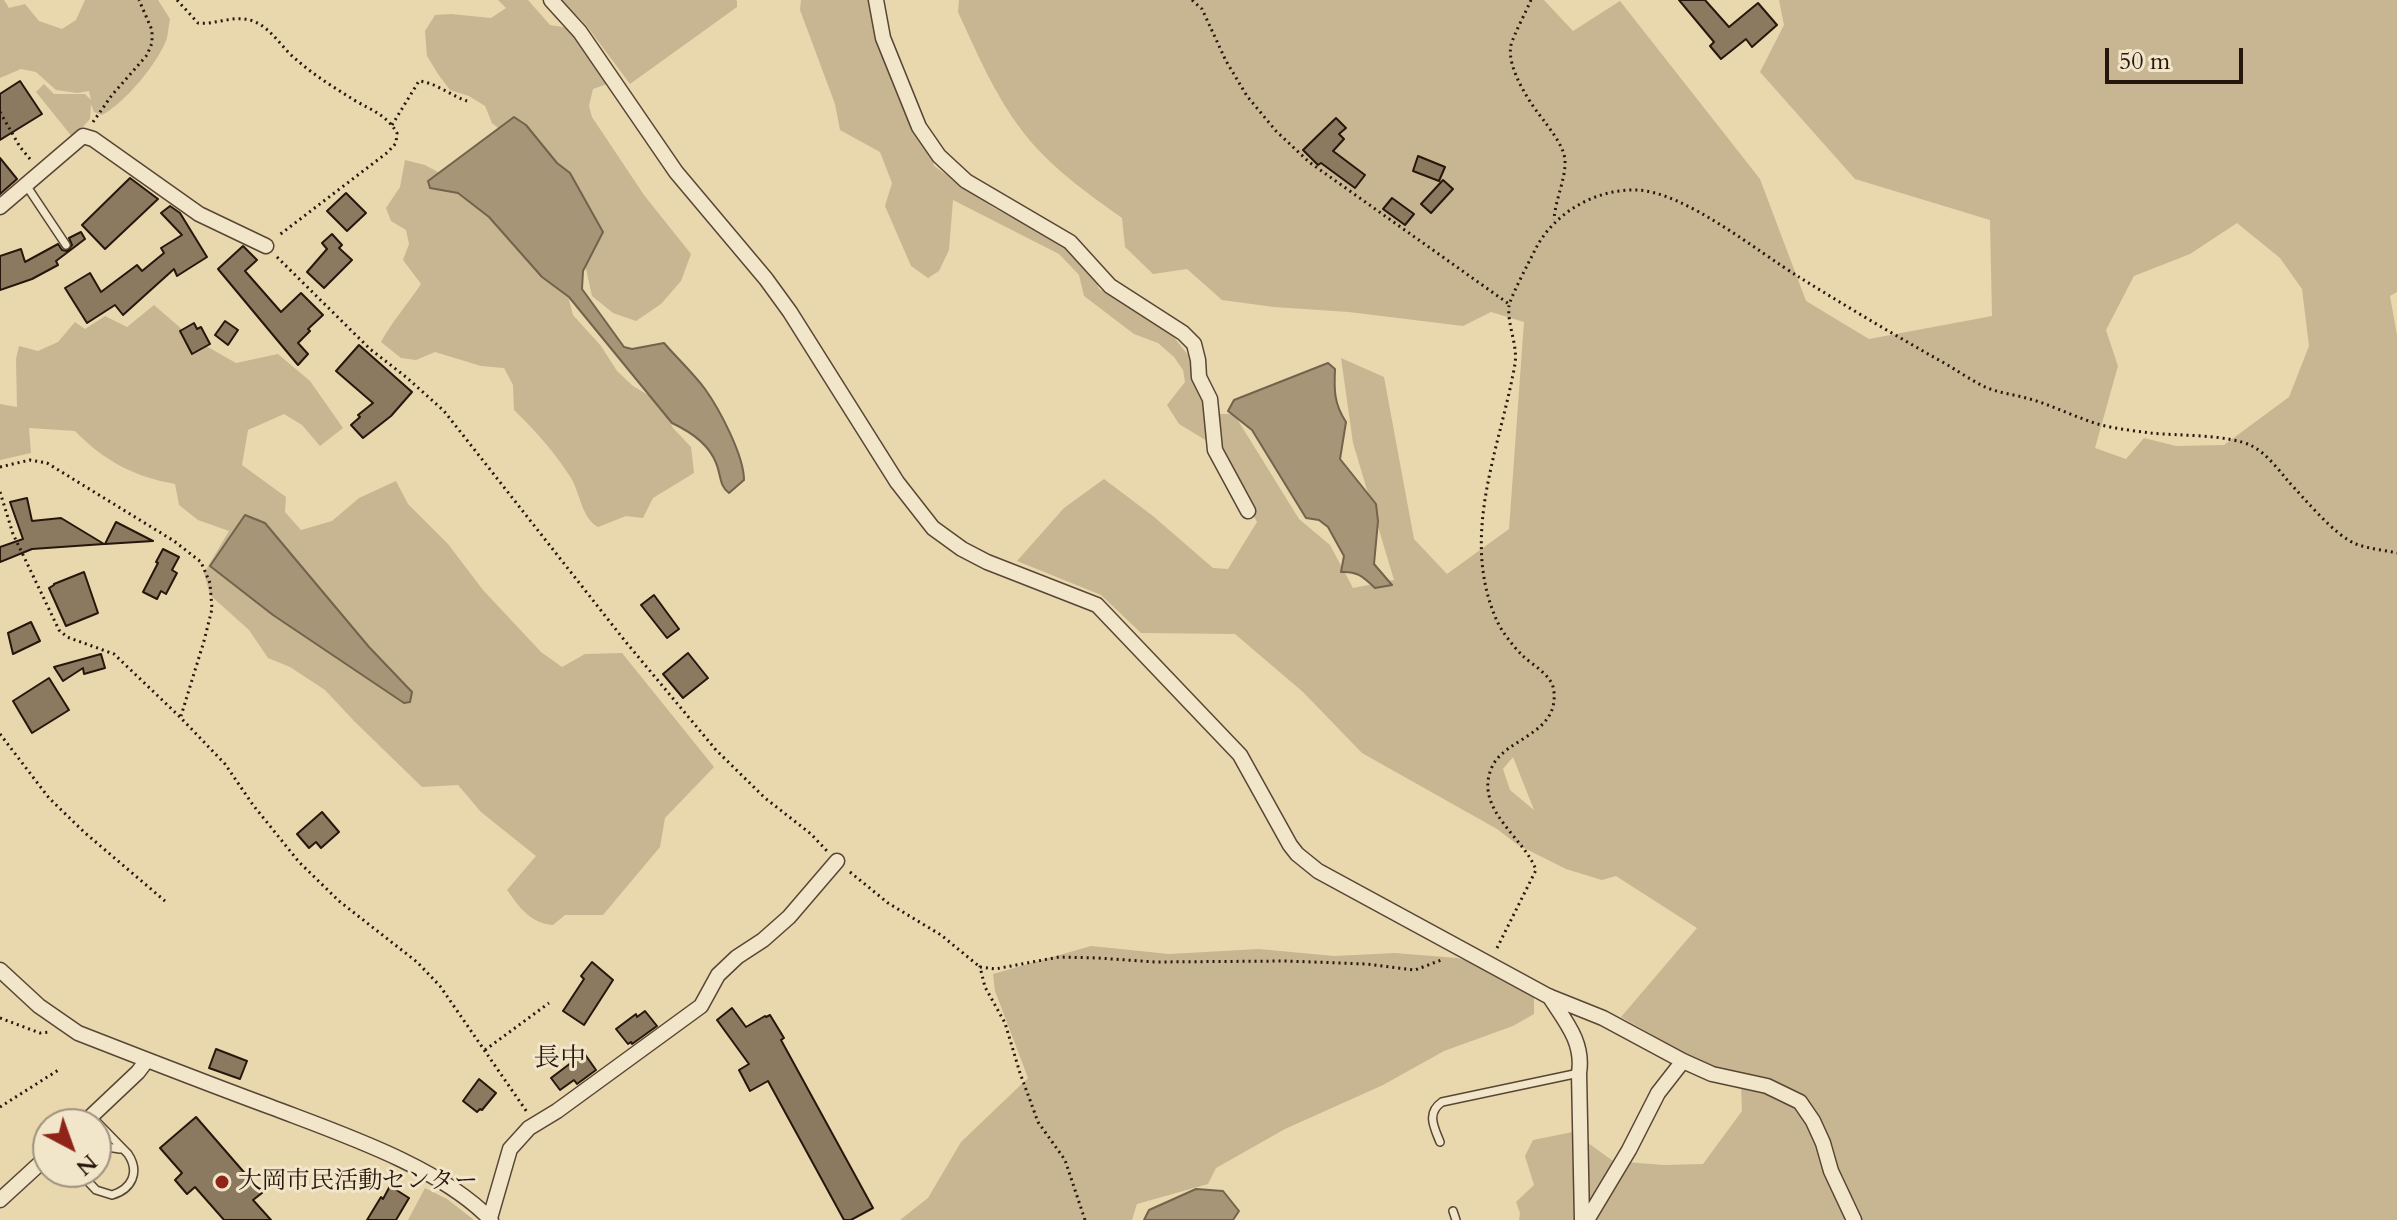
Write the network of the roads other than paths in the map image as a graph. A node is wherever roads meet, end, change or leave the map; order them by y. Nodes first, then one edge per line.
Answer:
1 (551, 0) edge
2 (876, 0) edge
3 (26, 185) junction
4 (0, 207) edge
5 (66, 245) dead end
6 (266, 246) road end
7 (1248, 511) dead end
8 (837, 861) road end
9 (0, 970) edge
10 (1548, 996) junction
11 (147, 1060) junction
12 (1683, 1061) junction
13 (1579, 1073) junction
14 (100, 1108) edge
15 (112, 1141) edge
16 (1440, 1142) dead end
17 (112, 1147) edge
18 (128, 1154) junction
19 (32, 1171) edge
20 (95, 1188) edge
21 (0, 1200) edge
22 (1453, 1211) dead end
23 (490, 1219) edge
24 (1456, 1220) edge
25 (1584, 1220) edge
26 (1854, 1220) edge

1 - 10 street
2 - 7 street
3 - 4 street
3 - 5 lane
3 - 6 street
8 - 23 street
9 - 11 street
10 - 12 street
10 - 13 street
11 - 14 street
11 - 23 street
12 - 25 street
12 - 26 street
13 - 16 lane
13 - 25 street
15 - 18 lane
17 - 18 lane
18 - 20 lane
19 - 21 street
22 - 24 lane

